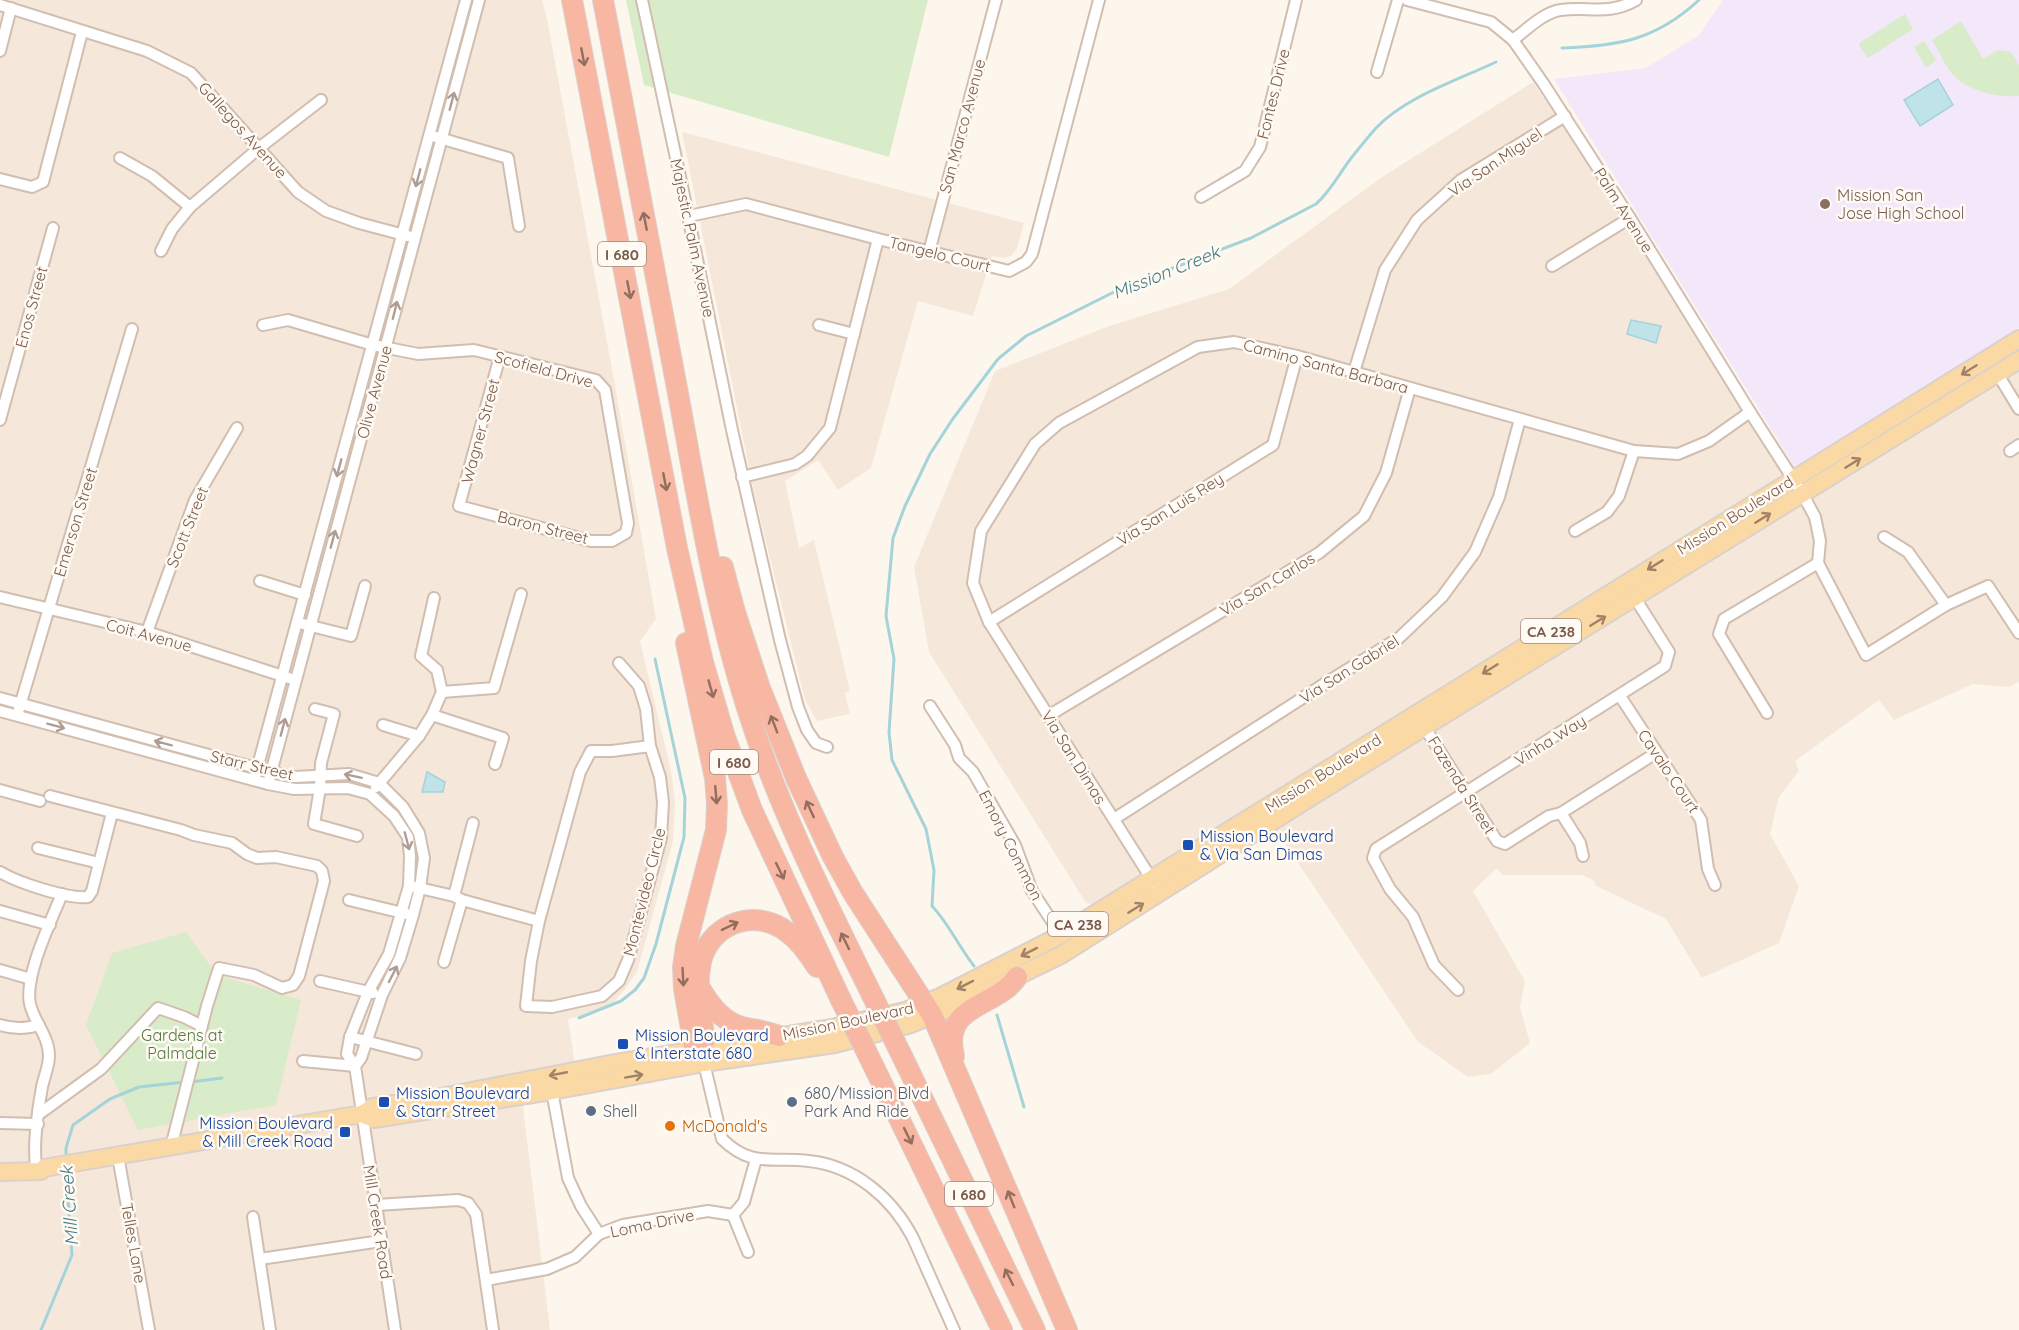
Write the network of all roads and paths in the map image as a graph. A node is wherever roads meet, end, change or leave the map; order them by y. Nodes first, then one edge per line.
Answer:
1 (466, 0) edge
2 (479, 0) edge
3 (572, 0) edge
4 (603, 0) edge
5 (642, 0) edge
6 (996, 0) edge
7 (1100, 0) edge
8 (1296, 0) edge
9 (1398, 0) edge
10 (1407, 0) edge
11 (1636, 0) edge
12 (6, 7) edge
13 (82, 32) junction
14 (1513, 40) junction
15 (0, 51) edge
16 (1377, 72) dead end
17 (321, 100) dead end
18 (1564, 116) junction
19 (429, 135) junction
20 (442, 139) junction
21 (259, 148) junction
22 (120, 158) dead end
23 (0, 179) edge
24 (1201, 197) dead end
25 (190, 207) junction
26 (689, 216) junction
27 (1630, 218) junction
28 (519, 226) dead end
29 (53, 228) dead end
30 (402, 235) junction
31 (414, 238) junction
32 (878, 239) junction
33 (161, 250) dead end
34 (929, 252) junction
35 (1552, 266) dead end
36 (263, 325) dead end
37 (819, 325) dead end
38 (132, 328) dead end
39 (854, 334) junction
40 (2019, 339) edge
41 (373, 345) junction
42 (386, 347) junction
43 (500, 356) junction
44 (1297, 356) junction
45 (2019, 360) edge
46 (1354, 372) junction
47 (1998, 373) junction
48 (1410, 388) junction
49 (680, 402) junction
50 (2019, 409) edge
51 (1750, 412) junction
52 (1520, 418) junction
53 (0, 420) edge
54 (237, 428) dead end
55 (1634, 451) junction
56 (742, 477) junction
57 (1794, 478) junction
58 (1802, 493) junction
59 (459, 506) joint
60 (670, 509) junction
61 (1575, 531) dead end
62 (626, 533) joint
63 (1884, 537) dead end
64 (1818, 563) junction
65 (260, 580) dead end
66 (364, 586) dead end
67 (521, 594) dead end
68 (305, 595) junction
69 (0, 597) edge
70 (434, 598) dead end
71 (1635, 598) junction
72 (1946, 605) junction
73 (49, 610) junction
74 (297, 622) junction
75 (989, 622) junction
76 (309, 626) junction
77 (147, 632) junction
78 (2019, 633) edge
79 (619, 663) dead end
80 (283, 675) junction
81 (295, 680) junction
82 (442, 692) junction
83 (1620, 696) junction
84 (0, 698) edge
85 (20, 704) junction
86 (930, 706) dead end
87 (315, 709) dead end
88 (0, 711) edge
89 (1767, 713) dead end
90 (17, 715) junction
91 (432, 715) junction
92 (1048, 716) junction
93 (383, 725) dead end
94 (1425, 728) junction
95 (419, 736) junction
96 (650, 746) junction
97 (827, 747) dead end
98 (1656, 753) junction
99 (495, 764) dead end
100 (258, 768) junction
101 (271, 772) junction
102 (320, 776) junction
103 (254, 780) junction
104 (379, 783) junction
105 (268, 784) junction
106 (320, 788) junction
107 (0, 790) edge
108 (1467, 792) junction
109 (370, 794) junction
110 (112, 813) junction
111 (1561, 813) junction
112 (1114, 819) junction
113 (473, 823) dead end
114 (357, 836) dead end
115 (38, 848) dead end
116 (1583, 856) dead end
117 (99, 863) junction
118 (0, 872) edge
119 (1714, 885) dead end
120 (409, 886) junction
121 (1156, 886) junction
122 (420, 888) junction
123 (62, 894) junction
124 (458, 898) junction
125 (349, 900) dead end
126 (0, 911) edge
127 (401, 912) junction
128 (413, 915) junction
129 (539, 921) junction
130 (50, 925) junction
131 (1061, 934) junction
132 (444, 962) dead end
133 (0, 970) edge
134 (1017, 977) junction
135 (31, 979) junction
136 (320, 981) dead end
137 (699, 986) junction
138 (1458, 990) dead end
139 (368, 992) junction
140 (382, 995) junction
141 (841, 1000) junction
142 (929, 1009) junction
143 (0, 1025) edge
144 (39, 1025) junction
145 (202, 1026) junction
146 (779, 1036) junction
147 (350, 1037) junction
148 (366, 1041) junction
149 (416, 1054) dead end
150 (702, 1054) junction
151 (303, 1061) dead end
152 (355, 1066) junction
153 (959, 1076) junction
154 (552, 1091) junction
155 (362, 1114) junction
156 (39, 1119) junction
157 (0, 1123) edge
158 (171, 1147) junction
159 (118, 1156) junction
160 (756, 1159) junction
161 (0, 1166) edge
162 (45, 1167) junction
163 (0, 1172) edge
164 (376, 1205) junction
165 (733, 1215) junction
166 (253, 1216) dead end
167 (599, 1234) junction
168 (381, 1240) junction
169 (748, 1252) dead end
170 (260, 1259) junction
171 (486, 1280) junction
172 (150, 1330) edge
173 (270, 1330) edge
174 (395, 1330) edge
175 (493, 1330) edge
176 (954, 1330) edge
177 (1002, 1330) edge
178 (1035, 1330) edge
179 (1067, 1330) edge

1 - 19 street, Olive Avenue
20 -> 2 street, Olive Avenue
3 -> 60 highway, I 680
49 -> 4 highway, I 680
5 - 26 street, Majestic Palm Avenue
6 - 34 street, San Marco Avenue
7 - 34 street, Tangelo Court
8 - 24 street, Fontes Drive
9 - 16 street
10 - 14 street, Palm Avenue
11 - 14 street
12 - 13 street, Gallegos Avenue
12 - 15 street
13 - 21 street, Gallegos Avenue
13 - 23 street
14 - 18 street, Palm Avenue
17 - 21 street
18 - 27 street, Palm Avenue
18 - 46 street, Via San Miguel
19 - 20 street
19 -> 30 street, Olive Avenue
20 - 28 street
20 - 31 street, Olive Avenue
21 - 25 street
21 - 30 street, Gallegos Avenue
22 - 25 street
25 - 33 street
26 - 32 street
26 - 56 street, Majestic Palm Avenue
27 - 35 street
27 - 51 street, Palm Avenue
29 - 53 street, Enos Street
30 - 31 street, Gallegos Avenue
30 - 41 street, Olive Avenue
42 -> 31 street, Olive Avenue
32 - 34 street, Tangelo Court
32 - 39 street, Tangelo Court
36 - 41 street, Scofield Drive
37 - 39 street
38 - 73 street, Emerson Street
39 - 56 street, Tangelo Court
40 -> 57 main road, Mission Boulevard / CA 238
41 - 42 street, Scofield Drive
41 -> 68 street, Olive Avenue
42 - 43 street, Scofield Drive
76 -> 42 street, Olive Avenue
43 - 59 street, Wagner Street
43 - 62 street, Scofield Drive
44 - 46 street, Camino Santa Barbara
44 - 75 street, Via San Luis Rey
44 - 75 street, Camino Santa Barbara
45 - 47 main road, Mission Boulevard / CA 238
46 - 48 street, Camino Santa Barbara
47 - 50 street
58 -> 47 main road, Mission Boulevard / CA 238
48 - 52 street, Camino Santa Barbara
48 - 92 street, Via San Carlos
142 -> 49 highway
178 -> 49 highway, I 680, bridge
51 - 55 street, Camino Santa Barbara
51 - 57 street, Palm Avenue
52 - 55 street, Camino Santa Barbara
52 - 112 street, Via San Gabriel
54 - 77 street, Scott Street
55 - 61 street
56 - 97 street, Majestic Palm Avenue
57 - 58 street, Palm Avenue
57 -> 121 main road, Mission Boulevard / CA 238
58 - 64 street, Palm Avenue
71 -> 58 main road, Mission Boulevard / CA 238
59 - 62 street, Baron Street
60 -> 141 highway, I 680
60 -> 150 highway
63 - 72 street
64 - 72 street
64 - 89 street
65 - 68 street
66 - 76 street
67 - 82 street
68 - 74 street, Olive Avenue
69 - 73 street, Coit Avenue
70 - 82 street
71 - 83 street, Vinha Way
94 -> 71 main road, Mission Boulevard / CA 238
72 - 78 street
73 - 77 street, Coit Avenue
73 - 85 street, Emerson Street
74 - 76 street
74 - 80 street, Olive Avenue
75 - 92 street, Via San Dimas
76 - 81 street, Olive Avenue
77 - 80 street, Coit Avenue
79 - 96 street
80 - 81 street, Coit Avenue
80 - 100 street, Olive Avenue
101 -> 81 street, Olive Avenue
82 - 91 street
83 - 98 street, Cavalo Court
83 - 108 street, Vinha Way
84 - 85 street, Starr Street
85 - 90 street, Emerson Street
100 -> 85 street, Starr Street
86 - 131 street, Emory Common
87 - 102 street
88 - 90 street, Starr Street
90 -> 103 street, Starr Street
91 - 95 street
91 - 99 street
92 - 112 street, Via San Dimas
93 - 95 street
94 - 108 street, Fazenda Street
94 - 121 main road, Mission Boulevard / CA 238
95 - 104 street
96 - 129 street, Montevideo Circle
96 - 129 street, Montevideo Circle
98 - 111 street
98 - 119 street, Cavalo Court
100 - 101 street, Starr Street
100 - 103 street, Olive Avenue
101 - 102 street, Starr Street
101 - 105 street, Olive Avenue
104 -> 102 street, Starr Street
102 - 106 street
103 - 105 street, Starr Street
104 - 109 street
104 - 122 street, Starr Street
105 - 106 street, Starr Street
106 - 109 street, Starr Street
106 - 114 street
107 - 110 street
108 - 111 street, Fazenda Street
108 - 138 street, Vinha Way
109 -> 120 street
110 - 117 street
110 - 145 street
111 - 116 street
112 - 121 street, Via San Dimas
113 - 124 street
115 - 117 street
117 - 123 street
118 - 123 street
120 - 122 street
120 - 127 street
121 - 131 main road, Mission Boulevard / CA 238
134 -> 121 main road, Mission Boulevard / CA 238
122 - 124 street
122 - 128 street, Starr Street
123 - 130 street
124 - 129 street
124 - 132 street
125 - 127 street
126 - 130 street
127 - 128 street
127 - 139 street
140 -> 128 street, Starr Street
130 - 135 street
131 -> 142 main road, Mission Boulevard / CA 238
133 - 135 street
134 - 142 main road, Mission Boulevard / CA 238
134 - 153 highway
135 - 144 street
136 - 139 street
137 -> 141 highway
137 - 146 highway
137 - 150 highway
139 - 140 street
139 - 147 street
140 - 148 street, Starr Street
141 -> 177 highway, I 680, bridge
142 - 146 main road, Mission Boulevard / CA 238
142 - 150 main road, Mission Boulevard / CA 238
142 - 153 highway
143 - 144 street
144 - 156 street
145 - 156 street
145 - 158 street
146 - 150 main road, Mission Boulevard / CA 238
147 - 148 street
147 - 152 street
148 - 149 street
148 - 152 street, Starr Street
154 -> 150 main road, Mission Boulevard
150 -> 155 main road, Mission Boulevard
150 - 160 street
151 - 152 street
152 - 155 street
179 -> 153 highway
154 - 155 main road, Mission Boulevard
154 - 167 street
155 - 158 main road, Mission Boulevard
155 - 164 street, Mill Creek Road
156 - 157 street
156 - 162 street
158 - 159 main road, Mission Boulevard
159 - 162 main road, Mission Boulevard
159 - 172 street, Telles Lane
160 - 165 street
160 - 176 street
161 - 162 main road, Mission Boulevard
162 - 163 main road, Mission Boulevard
164 - 168 street, Mill Creek Road
164 - 171 street
165 - 167 street, Loma Drive
165 - 169 street
166 - 170 street
167 - 171 street, Loma Drive
168 - 170 street
168 - 174 street, Mill Creek Road
170 - 173 street
171 - 175 street

